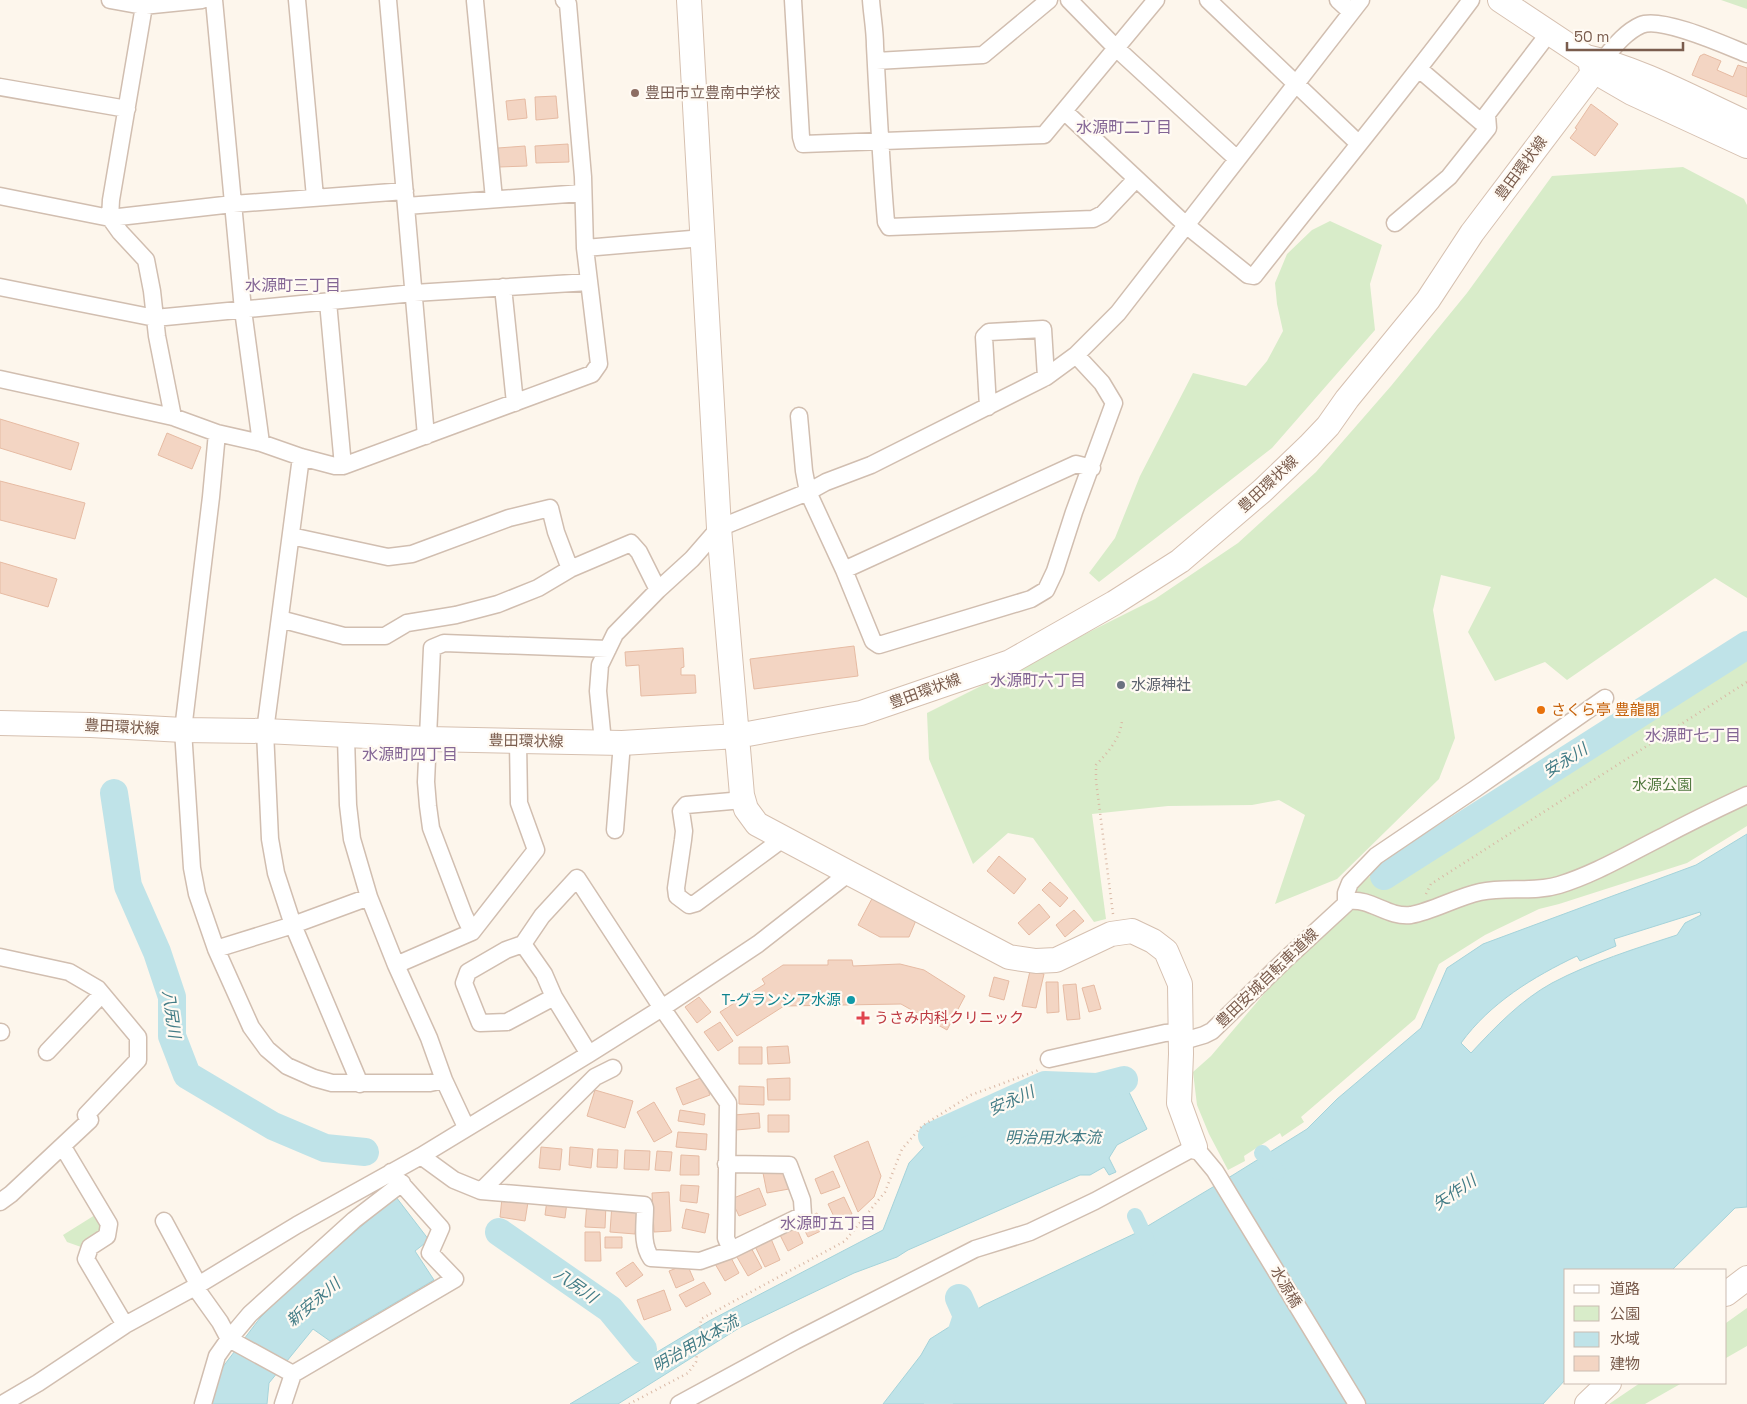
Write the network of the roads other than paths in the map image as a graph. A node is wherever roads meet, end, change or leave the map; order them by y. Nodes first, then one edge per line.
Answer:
1 (110, 0) edge
2 (202, 0) edge
3 (214, 0) edge
4 (297, 0) edge
5 (388, 0) edge
6 (462, 0) edge
7 (476, 0) edge
8 (484, 0) edge
9 (564, 0) edge
10 (689, 0) edge
11 (793, 0) edge
12 (871, 0) edge
13 (1049, 0) edge
14 (1069, 0) edge
15 (1156, 0) edge
16 (1208, 0) edge
17 (1338, 0) edge
18 (1471, 0) edge
19 (1500, 0) edge
20 (144, 3) edge
21 (1356, 6) edge
22 (1550, 33) junction
23 (1116, 48) junction
24 (1747, 54) edge
25 (876, 62) junction
26 (1594, 63) junction
27 (1419, 69) junction
28 (1296, 84) junction
29 (0, 87) edge
30 (127, 109) junction
31 (1064, 111) junction
32 (1487, 115) junction
33 (1747, 123) edge
34 (880, 141) junction
35 (1358, 143) junction
36 (1747, 146) edge
37 (1236, 159) junction
38 (1136, 179) junction
39 (582, 194) junction
40 (0, 196) edge
41 (315, 197) junction
42 (405, 199) junction
43 (494, 199) junction
44 (233, 204) junction
45 (110, 218) junction
46 (1395, 223) dead end
47 (1186, 225) junction
48 (702, 238) junction
49 (586, 248) junction
50 (589, 282) junction
51 (0, 287) edge
52 (503, 287) junction
53 (414, 293) junction
54 (328, 302) junction
55 (243, 310) junction
56 (155, 318) junction
57 (1076, 356) junction
58 (1046, 377) junction
59 (0, 379) edge
60 (515, 403) junction
61 (988, 407) junction
62 (173, 416) junction
63 (800, 416) dead end
64 (217, 433) junction
65 (426, 436) junction
66 (261, 444) junction
67 (301, 457) junction
68 (343, 466) junction
69 (1092, 468) junction
70 (808, 492) junction
71 (719, 528) junction
72 (291, 536) junction
73 (570, 569) junction
74 (844, 570) junction
75 (658, 590) junction
76 (280, 619) junction
77 (608, 649) junction
78 (1605, 698) dead end
79 (0, 723) edge
80 (183, 730) junction
81 (265, 731) junction
82 (737, 736) junction
83 (346, 737) junction
84 (428, 740) junction
85 (518, 741) junction
86 (613, 743) junction
87 (1747, 794) edge
88 (743, 800) junction
89 (615, 830) dead end
90 (784, 838) junction
91 (849, 874) junction
92 (369, 897) junction
93 (1346, 903) junction
94 (293, 925) junction
95 (472, 932) junction
96 (522, 944) junction
97 (216, 949) junction
98 (0, 958) edge
99 (396, 965) junction
100 (102, 994) junction
101 (554, 997) junction
102 (662, 1008) junction
103 (1181, 1037) junction
104 (47, 1052) dead end
105 (589, 1054) junction
106 (1044, 1064) road end
107 (613, 1068) dead end
108 (444, 1080) junction
109 (360, 1084) junction
110 (466, 1127) junction
111 (63, 1147) junction
112 (1195, 1148) junction
113 (421, 1156) junction
114 (726, 1164) junction
115 (396, 1177) junction
116 (481, 1191) junction
117 (0, 1202) edge
118 (164, 1221) dead end
119 (731, 1250) junction
120 (1747, 1278) edge
121 (197, 1286) junction
122 (1727, 1293) edge
123 (125, 1325) junction
124 (229, 1340) junction
125 (293, 1374) junction
126 (1608, 1384) edge
127 (2, 1404) edge
128 (203, 1404) edge
129 (283, 1404) edge
130 (679, 1404) edge
131 (1357, 1404) edge
132 (1586, 1404) edge

1 - 20 street
2 - 20 street
3 - 44 street
4 - 41 street
5 - 42 street
6 - 7 street
7 - 8 street
7 - 43 street
9 - 39 street
10 - 48 main road
11 - 34 street
12 - 25 street
13 - 25 street
14 - 23 street
15 - 23 street
16 - 28 street
17 - 21 street
18 - 27 street
19 - 22 main road
20 - 30 street
21 - 28 street
22 - 26 main road
22 - 32 street
23 - 31 street
23 - 37 street
24 - 26 street
25 - 34 street
26 - 33 main road
26 - 36 main road
26 - 82 main road, 豊田環状線
27 - 32 street
27 - 35 street
28 - 35 street
28 - 37 street
29 - 30 street
30 - 45 street
31 - 34 street
31 - 38 street
32 - 46 street
34 - 38 street
35 - 47 street
37 - 47 street
38 - 47 street
39 - 43 street
39 - 49 street
40 - 45 street
41 - 42 street
41 - 44 street
42 - 43 street
42 - 53 street
44 - 45 street
44 - 55 street
45 - 56 street
47 - 57 street
48 - 49 street
48 - 71 main road
49 - 50 street
50 - 52 street
50 - 60 street
51 - 56 street
52 - 53 street
52 - 60 street
53 - 54 street
53 - 65 street
54 - 55 street
54 - 68 street
55 - 56 street
55 - 66 street
56 - 62 street
57 - 58 street
57 - 69 street
58 - 61 street
58 - 61 street
59 - 62 street
60 - 65 street
61 - 70 street
62 - 64 street
63 - 70 street
64 - 66 street
64 - 80 street
65 - 68 street
66 - 67 street
67 - 68 street
67 - 72 street
69 - 74 street
69 - 74 street
70 - 71 street
70 - 74 street
71 - 75 street
71 - 82 main road
72 - 73 street
72 - 76 street
73 - 75 street
73 - 76 street
75 - 77 street
76 - 81 street
77 - 84 street
77 - 86 street
78 - 93 street
79 - 80 main road, 豊田環状線
80 - 81 main road, 豊田環状線
80 - 97 street
81 - 83 main road, 豊田環状線
81 - 94 street
82 - 86 main road, 豊田環状線
82 - 88 main road
83 - 84 main road, 豊田環状線
83 - 92 street
84 - 85 main road, 豊田環状線
84 - 95 street
85 - 86 main road, 豊田環状線
85 - 95 street
86 - 89 street
87 - 93 street
88 - 90 main road
88 - 90 street
90 - 91 main road
91 - 102 street
91 - 103 main road
92 - 94 street
92 - 99 street
93 - 103 street, 豊田安城自転車道線
94 - 97 street
94 - 109 street
95 - 99 street
96 - 101 street
96 - 101 street
96 - 102 street
97 - 109 street
98 - 100 street
99 - 108 street
100 - 104 street
100 - 111 street
101 - 105 street
102 - 105 street
102 - 114 street
103 - 106 street, 豊田安城自転車道線
103 - 112 main road
105 - 110 street
107 - 116 street
108 - 109 street
108 - 110 street
110 - 113 street
111 - 117 street
111 - 123 street
112 - 130 street
112 - 131 street, 水源橋
113 - 115 street
113 - 116 street
114 - 119 street
114 - 119 street
115 - 121 street
115 - 124 street
115 - 125 street
116 - 119 street
118 - 121 street
120 - 122 main road
121 - 123 street
121 - 124 street
123 - 127 street
124 - 125 street
124 - 128 street
125 - 129 street
126 - 132 main road

